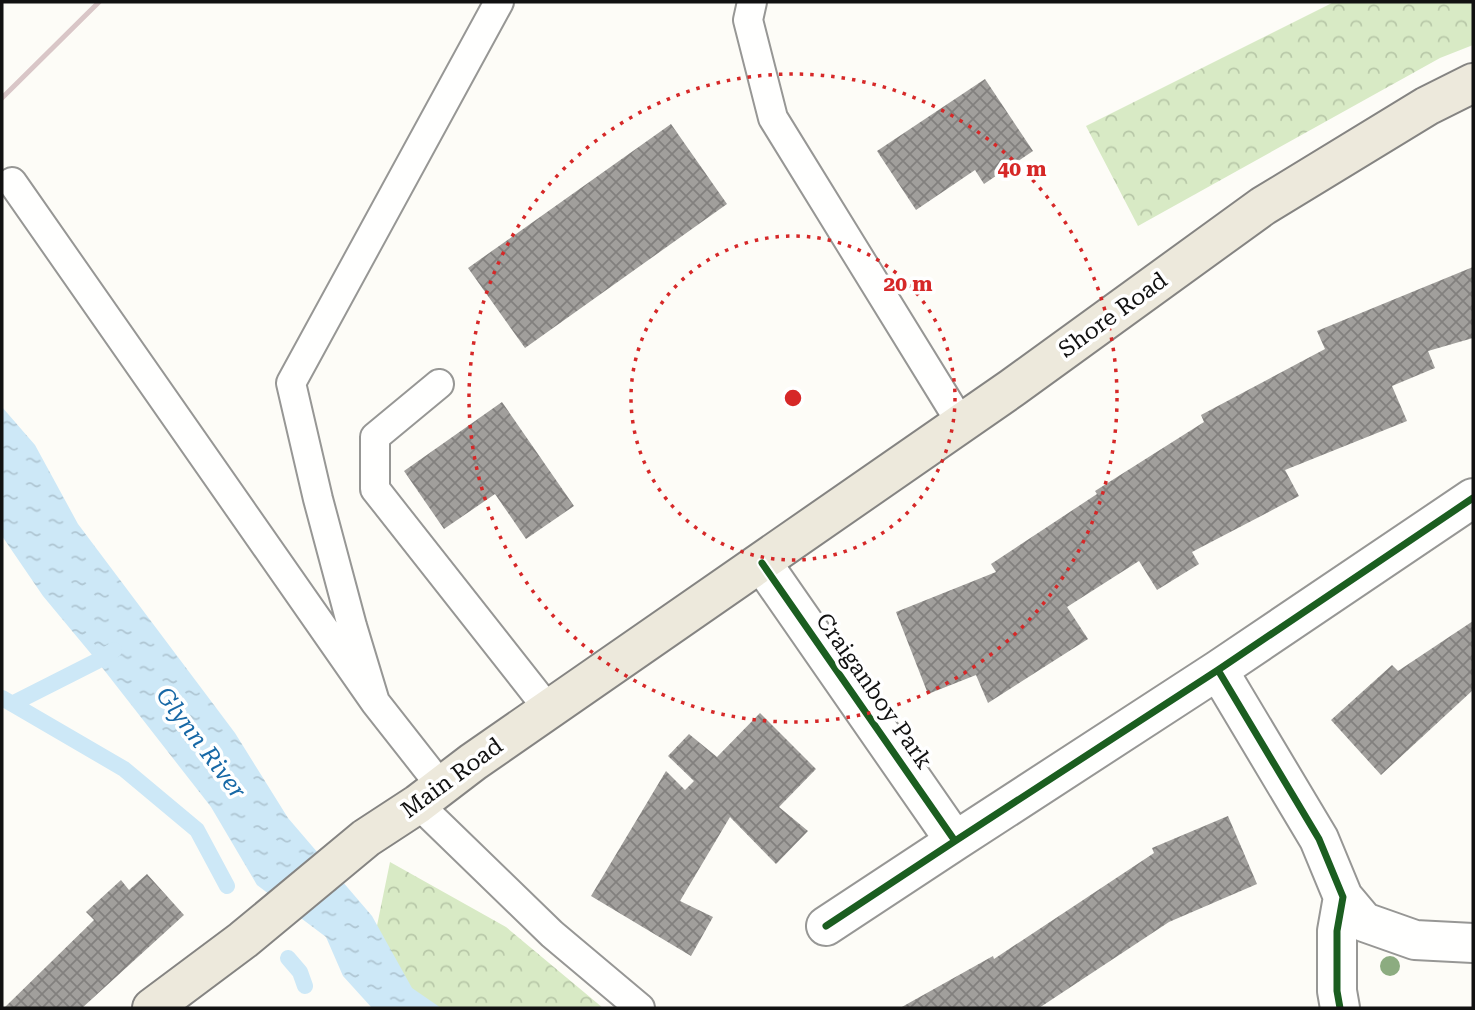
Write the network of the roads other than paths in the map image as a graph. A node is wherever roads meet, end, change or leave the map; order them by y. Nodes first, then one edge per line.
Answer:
1 (499, 2) edge
2 (752, 2) edge
3 (1473, 83) edge
4 (12, 182) dead end
5 (439, 384) dead end
6 (961, 424) junction
7 (1473, 498) edge
8 (762, 562) junction
9 (1218, 670) junction
10 (374, 702) junction
11 (548, 710) junction
12 (430, 795) junction
13 (955, 841) junction
14 (1343, 897) junction
15 (827, 926) dead end
16 (1473, 943) edge
17 (152, 1008) edge
18 (640, 1008) edge
19 (1340, 1008) edge

1 - 10 lane
2 - 6 lane
3 - 6 main road, Shore Road
4 - 10 lane
5 - 11 lane
6 - 8 main road, Shore Road
7 - 9 street
8 - 11 main road, Main Road
8 - 13 street, Craiganboy Park
9 - 13 street
9 - 14 street
10 - 12 lane
11 - 12 main road, Main Road
12 - 17 main road, Main Road
12 - 18 lane
13 - 15 street
14 - 16 street
14 - 19 street

